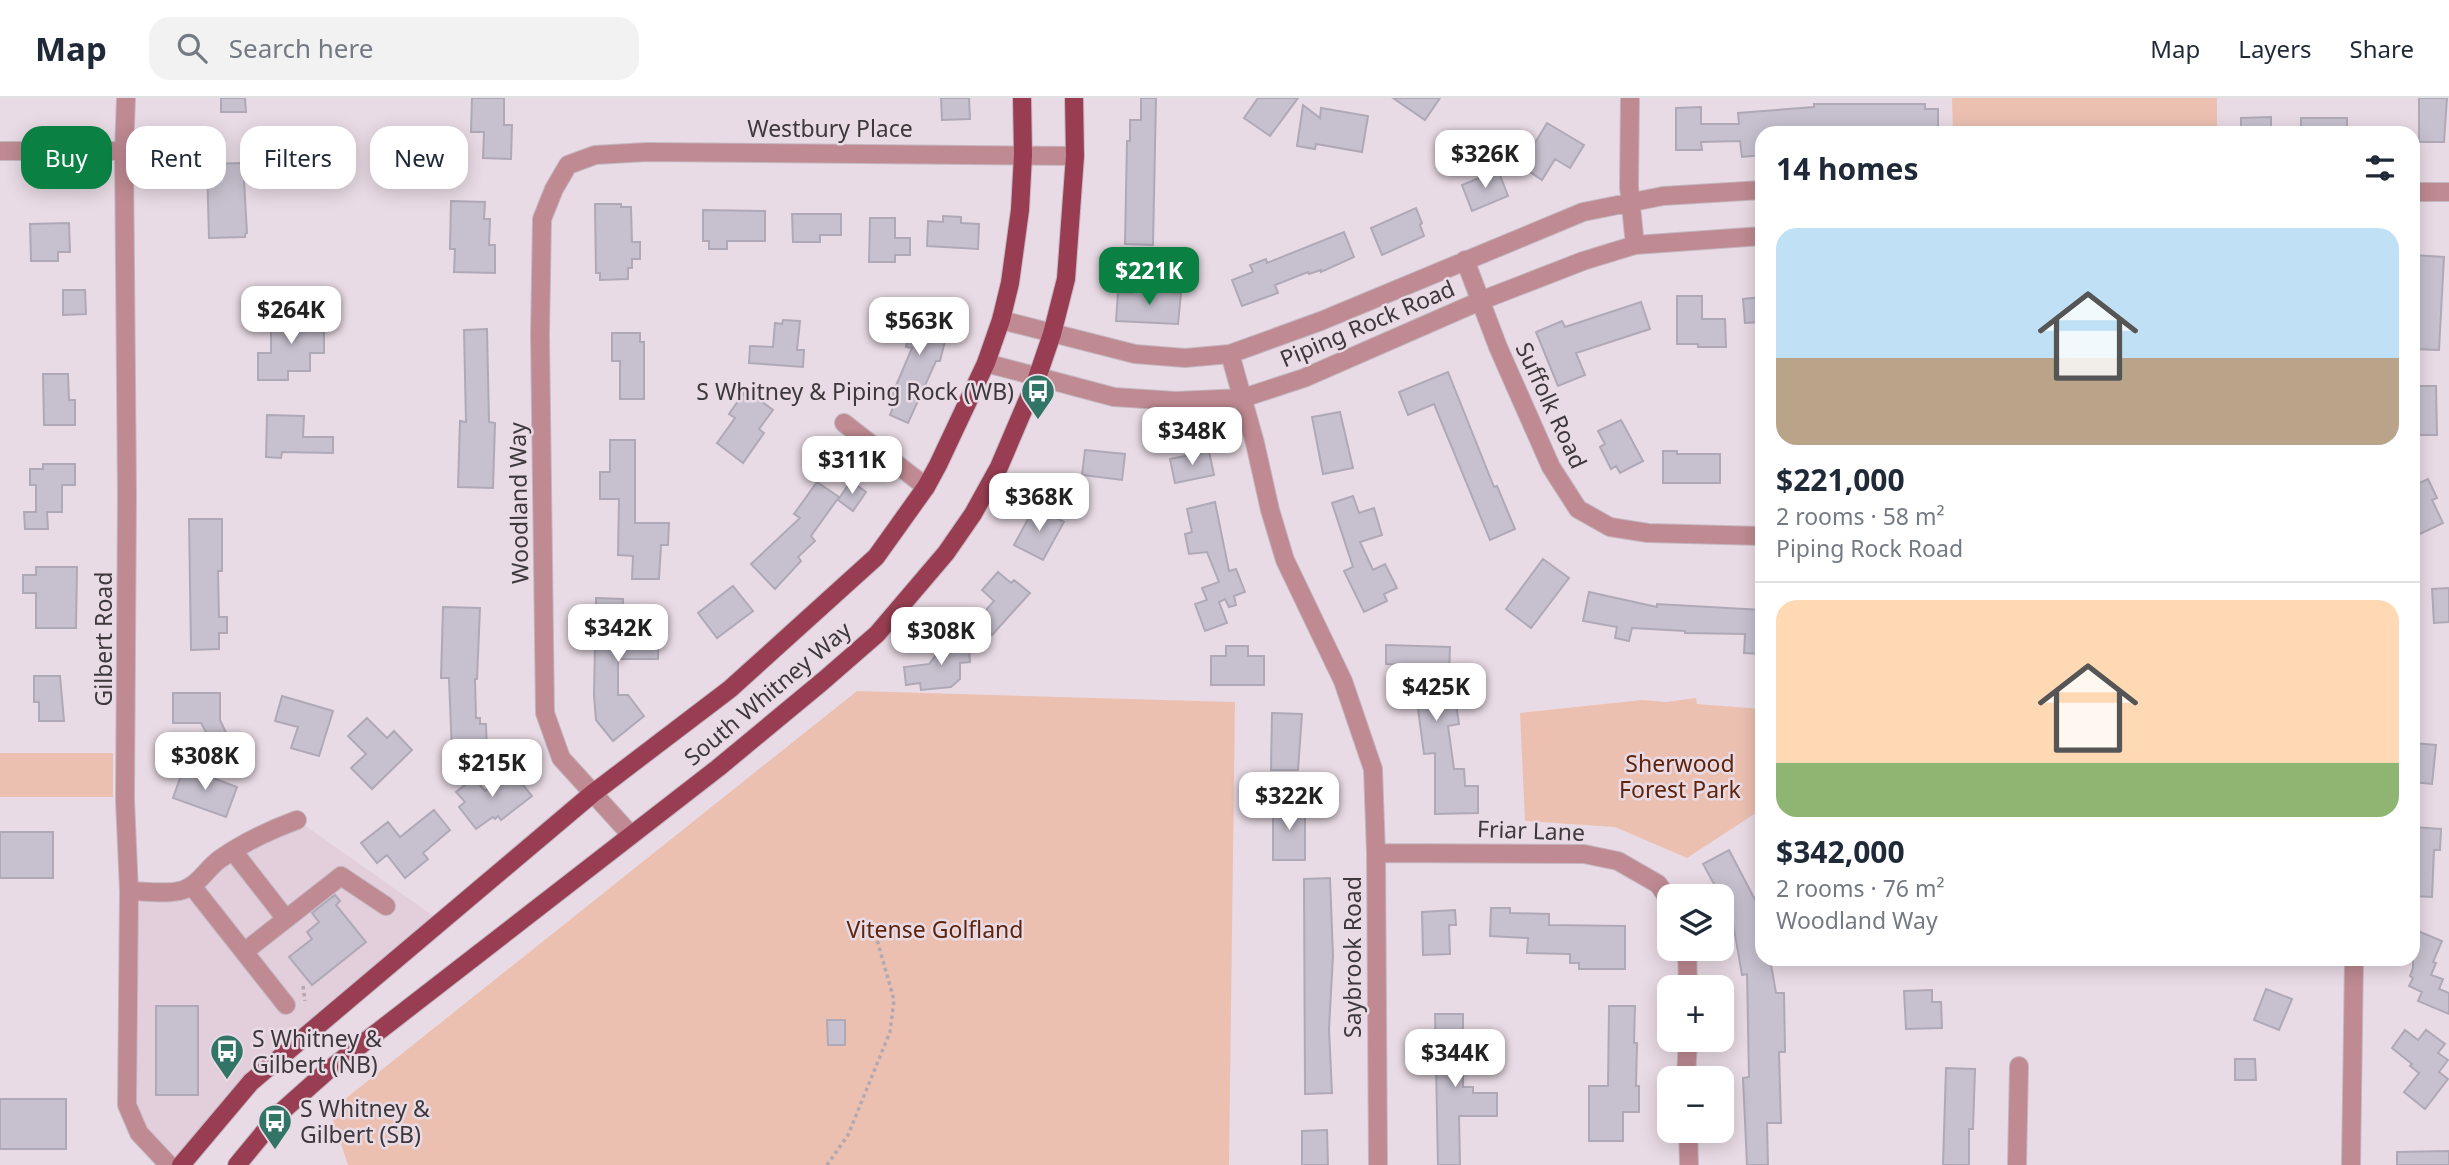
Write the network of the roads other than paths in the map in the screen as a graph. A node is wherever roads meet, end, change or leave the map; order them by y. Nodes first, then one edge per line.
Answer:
1 (126, 98) edge
2 (1022, 98) edge
3 (1074, 98) edge
4 (1630, 98) edge
5 (0, 151) edge
6 (124, 151) junction
7 (1023, 155) junction
8 (1075, 156) junction
9 (586, 158) joint
10 (1755, 190) edge
11 (2420, 192) edge
12 (2449, 192) edge
13 (1631, 202) junction
14 (1755, 236) edge
15 (1635, 245) junction
16 (1465, 260) junction
17 (1480, 301) junction
18 (1001, 320) junction
19 (1052, 334) junction
20 (1230, 354) junction
21 (986, 363) junction
22 (1037, 378) junction
23 (1243, 398) junction
24 (844, 424) dead end
25 (926, 487) junction
26 (1755, 536) edge
27 (592, 794) junction
28 (298, 820) dead end
29 (631, 835) junction
30 (233, 851) junction
31 (1376, 853) junction
32 (1658, 884) edge
33 (192, 887) junction
34 (129, 891) junction
35 (386, 906) dead end
36 (286, 919) junction
37 (244, 952) junction
38 (2354, 966) edge
39 (286, 1005) dead end
40 (2019, 1066) dead end
41 (1688, 1143) edge
42 (169, 1165) edge
43 (181, 1165) edge
44 (237, 1165) edge
45 (1378, 1165) edge
46 (1689, 1165) edge
47 (2017, 1165) edge
48 (2351, 1165) edge

1 - 6 street, Gilbert Road
2 - 7 main road, South Whitney Way
3 - 8 main road, South Whitney Way
4 - 13 street
5 - 6 street
6 - 34 street, Gilbert Road
7 - 8 street, Westbury Place
7 - 9 street, Westbury Place
7 - 18 main road, South Whitney Way
8 - 19 main road, South Whitney Way
9 - 27 street, Woodland Way
10 - 13 street, Piping Rock Road
11 - 12 street
13 - 15 street
13 - 16 street, Piping Rock Road
14 - 15 street, Piping Rock Road
15 - 17 street, Piping Rock Road
16 - 17 street, Suffolk Road
16 - 20 street, Piping Rock Road
17 - 23 street, Piping Rock Road
17 - 26 street, Suffolk Road
18 - 19 street, Piping Rock Road
18 - 21 main road, South Whitney Way
19 - 20 street, Piping Rock Road
19 - 22 main road, South Whitney Way
20 - 23 street, Saybrook Road
21 - 22 street, Piping Rock Road
21 - 25 main road, South Whitney Way
22 - 23 street, Piping Rock Road
22 - 29 main road, South Whitney Way
23 - 31 street, Saybrook Road
24 - 25 street
25 - 27 main road, South Whitney Way
27 - 29 street, Woodland Way
27 - 43 main road, South Whitney Way
28 - 30 street
29 - 44 main road, South Whitney Way
30 - 33 street
30 - 36 street
31 - 32 street, Friar Lane
31 - 45 street, Saybrook Road
33 - 34 street
33 - 37 street
34 - 42 street, Gilbert Road
35 - 36 street
36 - 37 street
37 - 39 street
38 - 48 street
40 - 47 street
41 - 46 street

